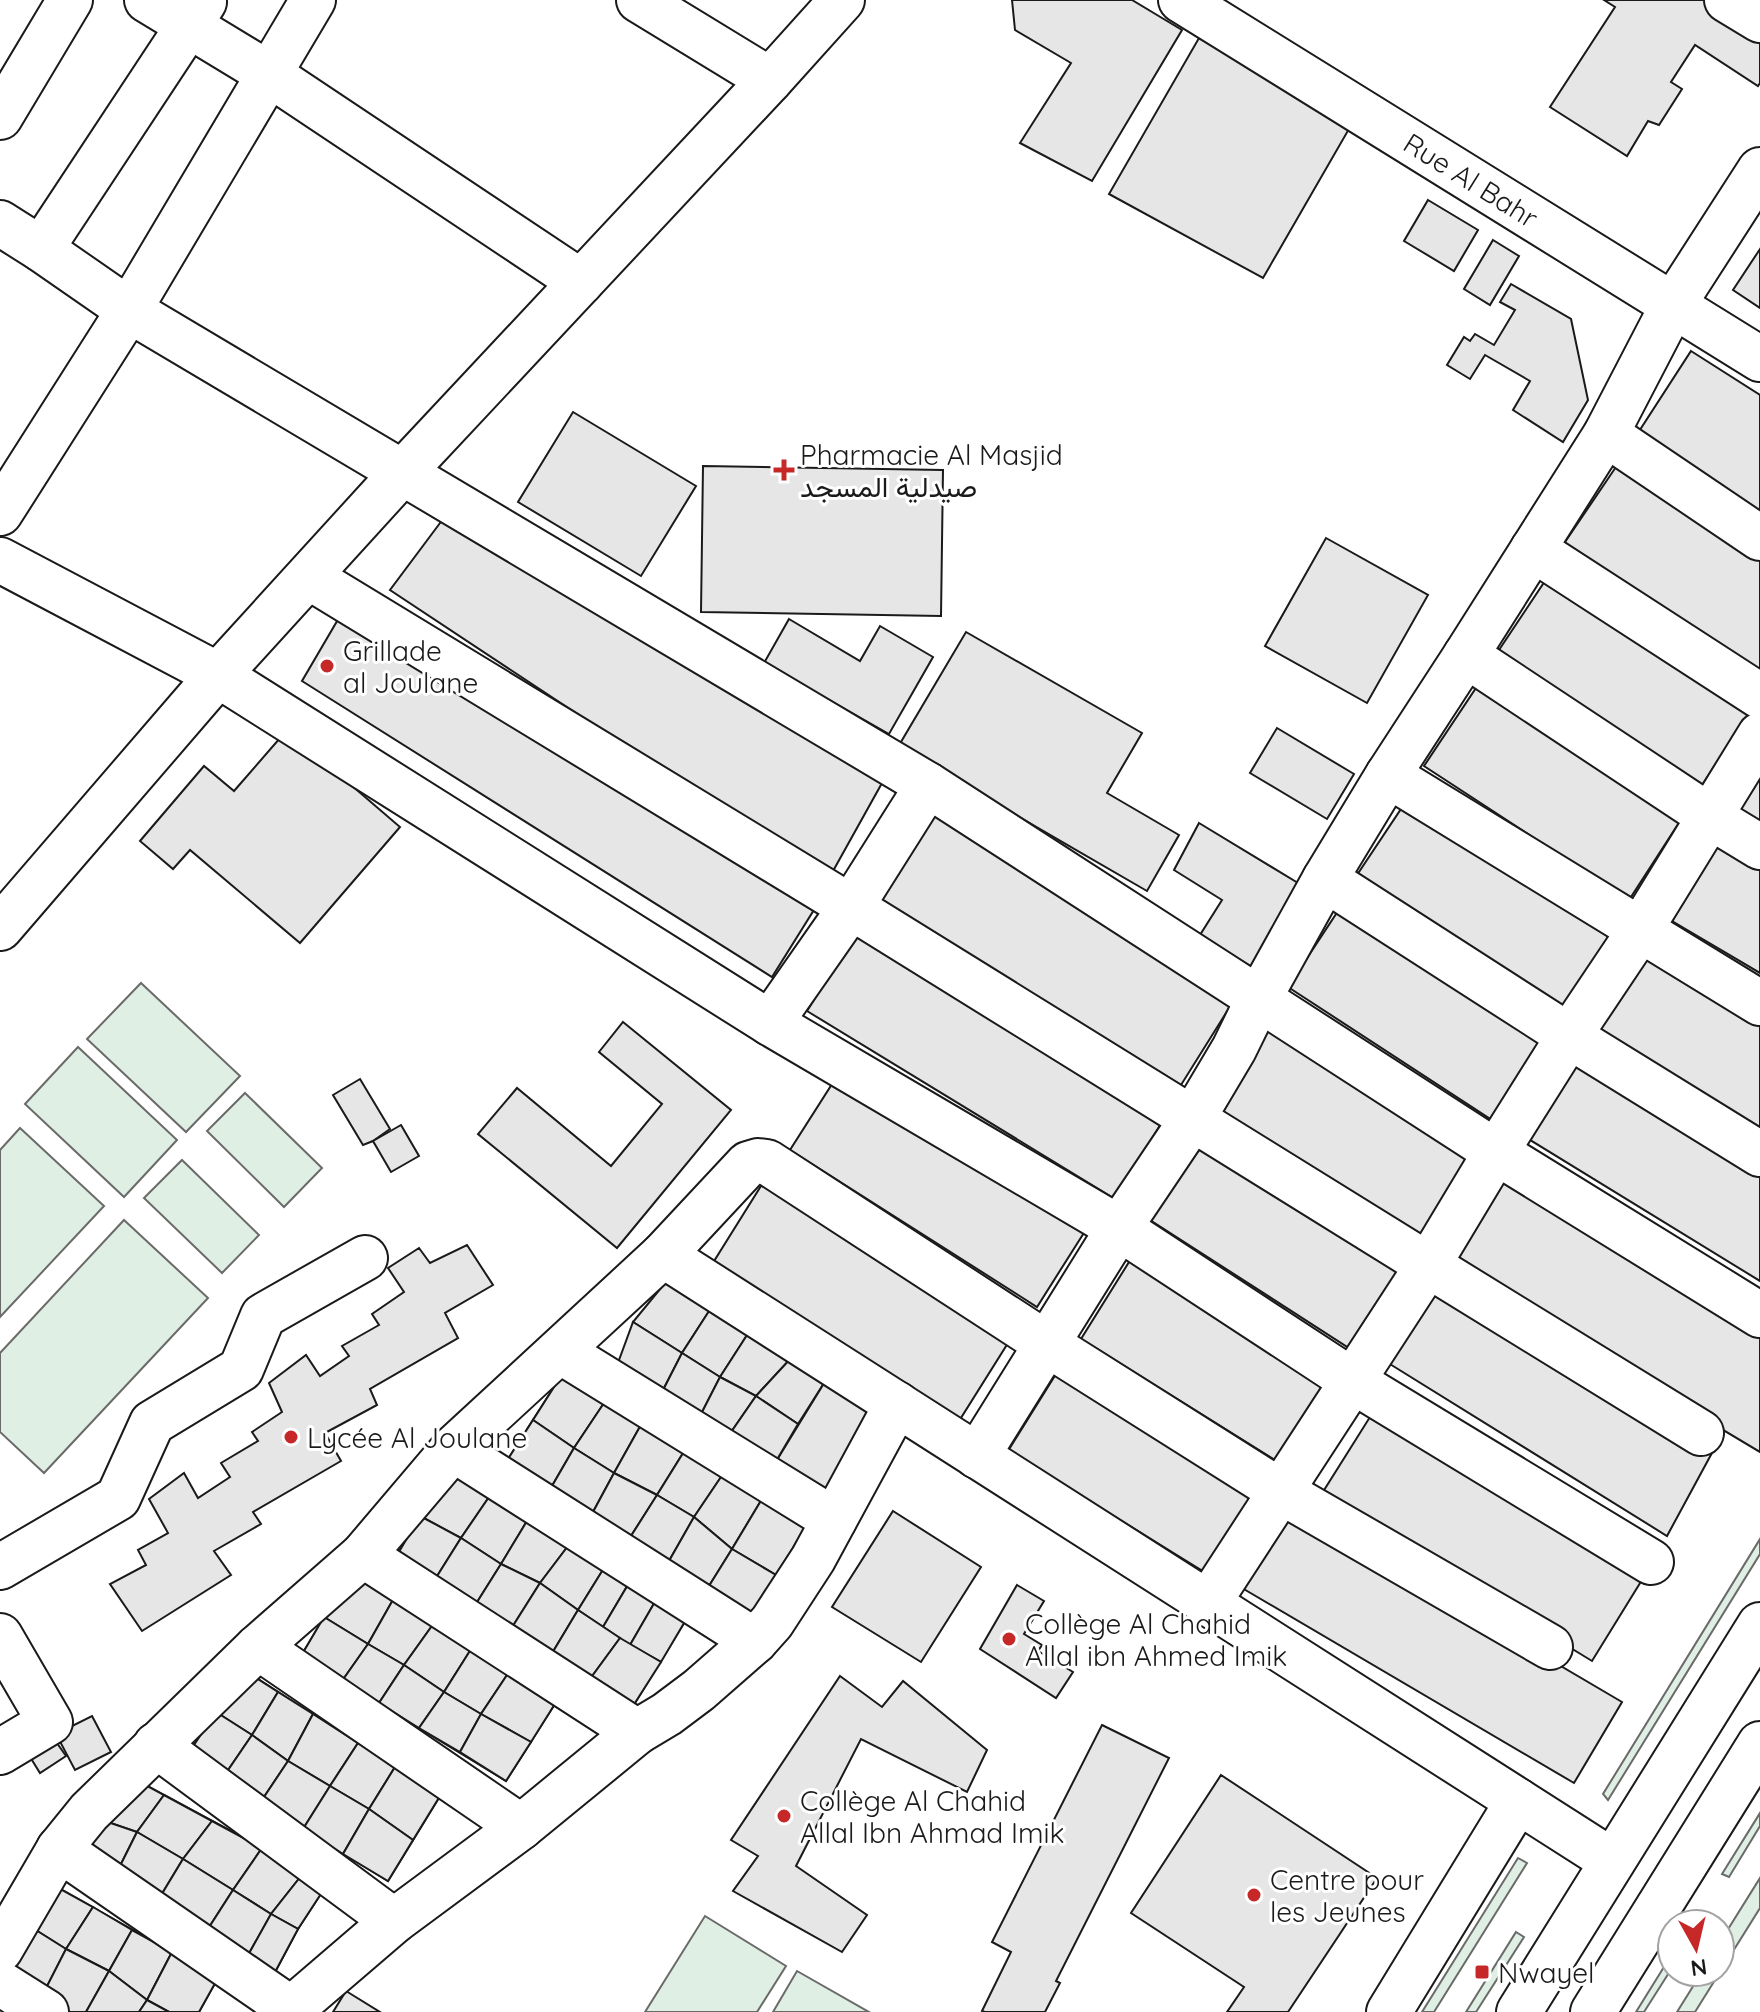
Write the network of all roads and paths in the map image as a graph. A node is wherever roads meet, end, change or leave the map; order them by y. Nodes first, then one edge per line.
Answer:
1 (70, 0) edge
2 (147, 0) edge
3 (313, 0) edge
4 (639, 0) edge
5 (842, 0) edge
6 (1181, 0) edge
7 (1727, 0) edge
8 (197, 13) edge
9 (1760, 20) edge
10 (269, 74) junction
11 (770, 80) junction
12 (0, 117) edge
13 (1759, 176) edge
14 (0, 223) edge
15 (41, 249) junction
16 (581, 282) junction
17 (1673, 305) junction
18 (129, 310) junction
19 (1760, 359) edge
20 (1606, 434) junction
21 (403, 472) junction
22 (0, 513) edge
23 (1760, 538) edge
24 (1533, 549) junction
25 (0, 560) edge
26 (309, 577) junction
27 (1466, 655) junction
28 (218, 675) junction
29 (1760, 696) edge
30 (1760, 735) edge
31 (1388, 775) junction
32 (928, 785) junction
33 (1709, 816) junction
34 (1760, 847) edge
35 (1325, 879) junction
36 (851, 907) junction
37 (0, 928) edge
38 (1640, 930) junction
39 (1259, 998) junction
40 (1760, 1003) edge
41 (770, 1023) junction
42 (1569, 1036) junction
43 (1193, 1118) junction
44 (1496, 1152) junction
45 (1760, 1154) edge
46 (1119, 1228) junction
47 (663, 1255) junction
48 (365, 1258) dead end
49 (1428, 1265) junction
50 (1760, 1315) edge
51 (1047, 1344) junction
52 (560, 1351) junction
53 (1351, 1380) junction
54 (897, 1404) junction
55 (1701, 1433) dead end
56 (453, 1449) junction
57 (977, 1456) junction
58 (1280, 1491) junction
59 (834, 1520) junction
60 (363, 1555) junction
61 (1651, 1562) dead end
62 (0, 1567) edge
63 (1208, 1603) junction
64 (1760, 1625) edge
65 (0, 1636) edge
66 (755, 1641) junction
67 (258, 1647) junction
68 (1550, 1647) dead end
69 (637, 1732) junction
70 (1760, 1744) edge
71 (156, 1745) junction
72 (0, 1752) edge
73 (1518, 1801) junction
74 (521, 1827) junction
75 (59, 1849) junction
76 (1612, 1861) junction
77 (394, 1921) junction
78 (0, 1950) edge
79 (0, 1983) edge
80 (290, 2010) edge
81 (46, 2012) edge
82 (1389, 2012) edge
83 (1519, 2012) edge
84 (1593, 2012) edge

1 - 12 street
2 - 8 street
3 - 10 street
4 - 11 street
5 - 11 street
6 - 17 street, Rue Al Bahr
7 - 9 street
8 - 10 street
8 - 15 street
10 - 16 street
10 - 18 street
11 - 16 street
13 - 17 street
14 - 15 street
15 - 18 street
16 - 21 street
17 - 19 street, Rue Al Bahr
17 - 20 street
18 - 21 street
18 - 22 street
20 - 23 street
20 - 24 street
21 - 26 street
21 - 32 street
24 - 27 street
24 - 29 street
25 - 28 street
26 - 28 street
26 - 36 street
27 - 31 street
27 - 33 street
28 - 37 street
28 - 41 street
30 - 33 street
31 - 35 street
31 - 38 street
32 - 36 street
32 - 39 street
33 - 34 street
33 - 38 street
35 - 39 street
35 - 42 street
36 - 41 street
36 - 43 street
38 - 40 street
38 - 42 street
39 - 43 street
39 - 44 street
41 - 46 street
42 - 44 street
42 - 45 street
43 - 46 street
43 - 49 street
44 - 49 street
44 - 50 street
46 - 51 street
46 - 53 street
47 - 51 street
47 - 52 street
47 - 54 street
48 - 62 street
49 - 53 street
49 - 55 street
51 - 57 street
51 - 58 street
52 - 56 street
52 - 59 street
53 - 58 street
53 - 61 street
54 - 57 street
54 - 59 street
56 - 60 street
56 - 66 street
57 - 63 street
58 - 63 street
58 - 68 street
59 - 66 street
60 - 67 street
60 - 69 street
63 - 73 street
64 - 76 street
65 - 72 street
66 - 69 street
67 - 71 street
67 - 74 street
69 - 74 street
70 - 84 street
71 - 75 street
71 - 77 street
73 - 76 street
73 - 82 street
74 - 77 street
75 - 78 street
75 - 80 street
76 - 83 street
77 - 80 street
79 - 81 street

